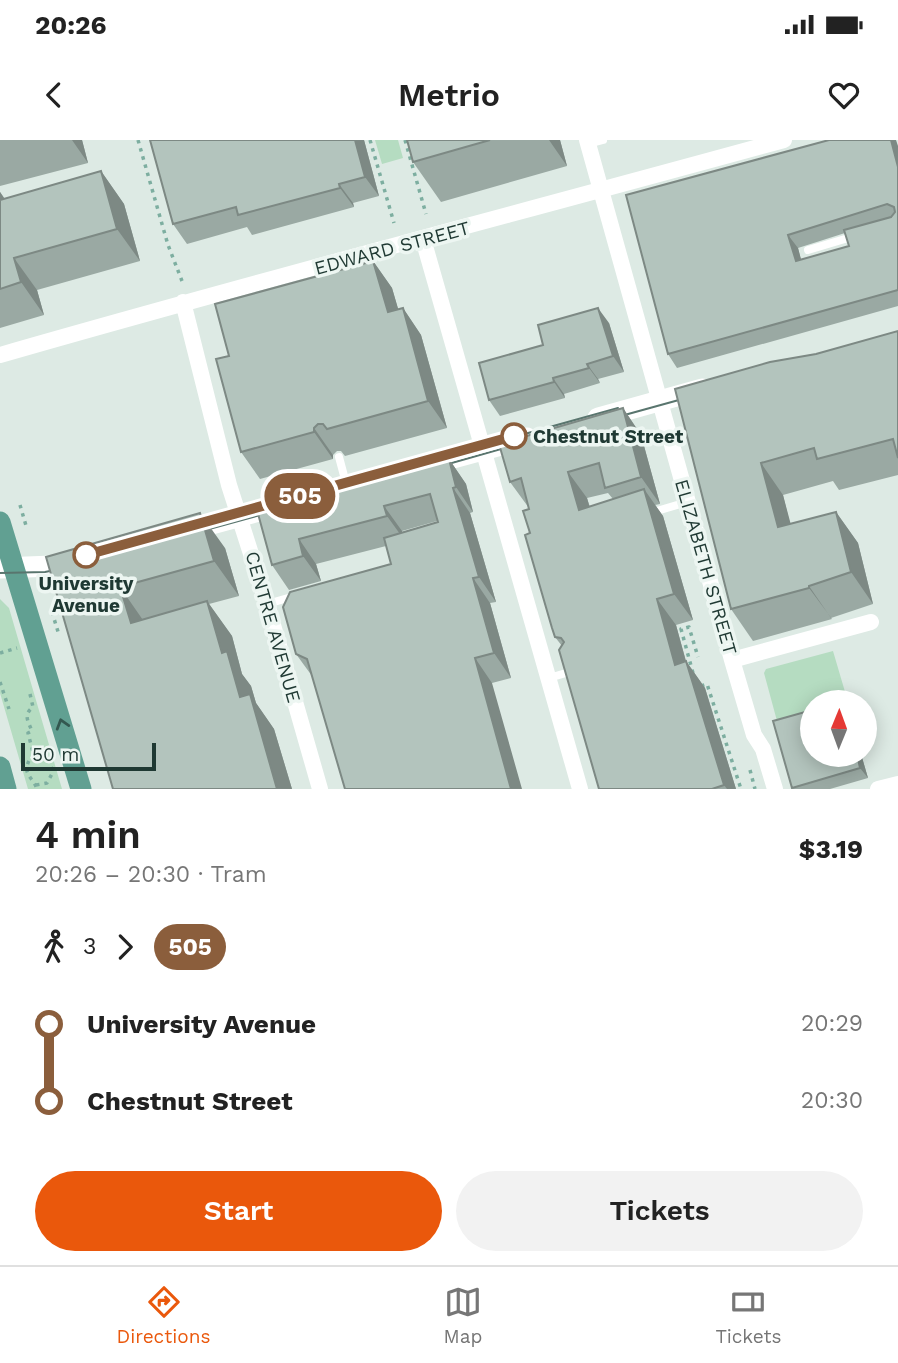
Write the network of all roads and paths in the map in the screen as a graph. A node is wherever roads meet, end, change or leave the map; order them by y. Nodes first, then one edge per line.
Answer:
1 (138, 140) edge
2 (370, 140) edge
3 (405, 140) edge
4 (784, 140) edge
5 (593, 141) edge
6 (756, 144) edge
7 (601, 191) junction
8 (426, 214) dead end
9 (394, 223) dead end
10 (861, 234) edge
11 (423, 239) junction
12 (808, 250) dead end
13 (181, 281) dead end
14 (183, 302) junction
15 (0, 355) edge
16 (725, 383) edge
17 (659, 401) junction
18 (583, 422) edge
19 (545, 432) edge
20 (484, 450) junction
21 (339, 457) dead end
22 (408, 470) edge
23 (371, 480) edge
24 (340, 489) joint
25 (307, 498) edge
26 (687, 502) junction
27 (20, 505) dead end
28 (240, 516) junction
29 (638, 517) edge
30 (0, 522) edge
31 (27, 529) dead end
32 (163, 538) edge
33 (98, 555) edge
34 (7, 568) edge
35 (300, 595) edge
36 (267, 604) junction
37 (52, 612) edge
38 (871, 622) dead end
39 (58, 635) edge
40 (0, 653) edge
41 (698, 657) dead end
42 (20, 659) dead end
43 (732, 660) junction
44 (576, 670) edge
45 (694, 675) dead end
46 (549, 678) junction
47 (0, 682) edge
48 (697, 687) edge
49 (29, 691) dead end
50 (9, 709) dead end
51 (34, 756) junction
52 (0, 767) edge
53 (750, 770) dead end
54 (898, 783) edge
55 (36, 787) edge
56 (6, 789) edge
57 (81, 789) edge
58 (320, 789) edge
59 (580, 789) edge
60 (741, 789) edge
61 (755, 789) edge
62 (775, 789) edge
63 (878, 789) edge

1 - 13 path
2 - 9 path
3 - 8 path
4 - 6 street, EDWARD STREET
5 - 7 street, ELIZABETH STREET
6 - 7 street, EDWARD STREET
7 - 11 street, EDWARD STREET
7 - 17 street, ELIZABETH STREET
10 - 12 lane
11 - 14 street, EDWARD STREET
11 - 20 street
14 - 15 street, EDWARD STREET
14 - 28 street, CENTRE AVENUE
16 - 17 main road
17 - 18 main road
17 - 26 street, ELIZABETH STREET
19 - 20 main road
20 - 22 main road
20 - 46 street
21 - 24 lane
23 - 24 main road
25 - 28 main road
26 - 29 lane
26 - 43 street, ELIZABETH STREET
27 - 31 path
28 - 32 main road
28 - 36 street, CENTRE AVENUE
30 - 34 main road
33 - 34 main road
57 -> 34 main road
35 - 36 lane
36 - 58 street, CENTRE AVENUE
37 - 39 path
38 - 43 street
40 - 42 path
41 - 45 path
43 - 62 street, ELIZABETH STREET
44 - 46 lane
46 - 59 street
47 - 50 path
48 - 60 path
49 - 51 path
51 - 55 path
51 - 55 path
52 - 56 main road
53 - 61 path
54 - 63 street

